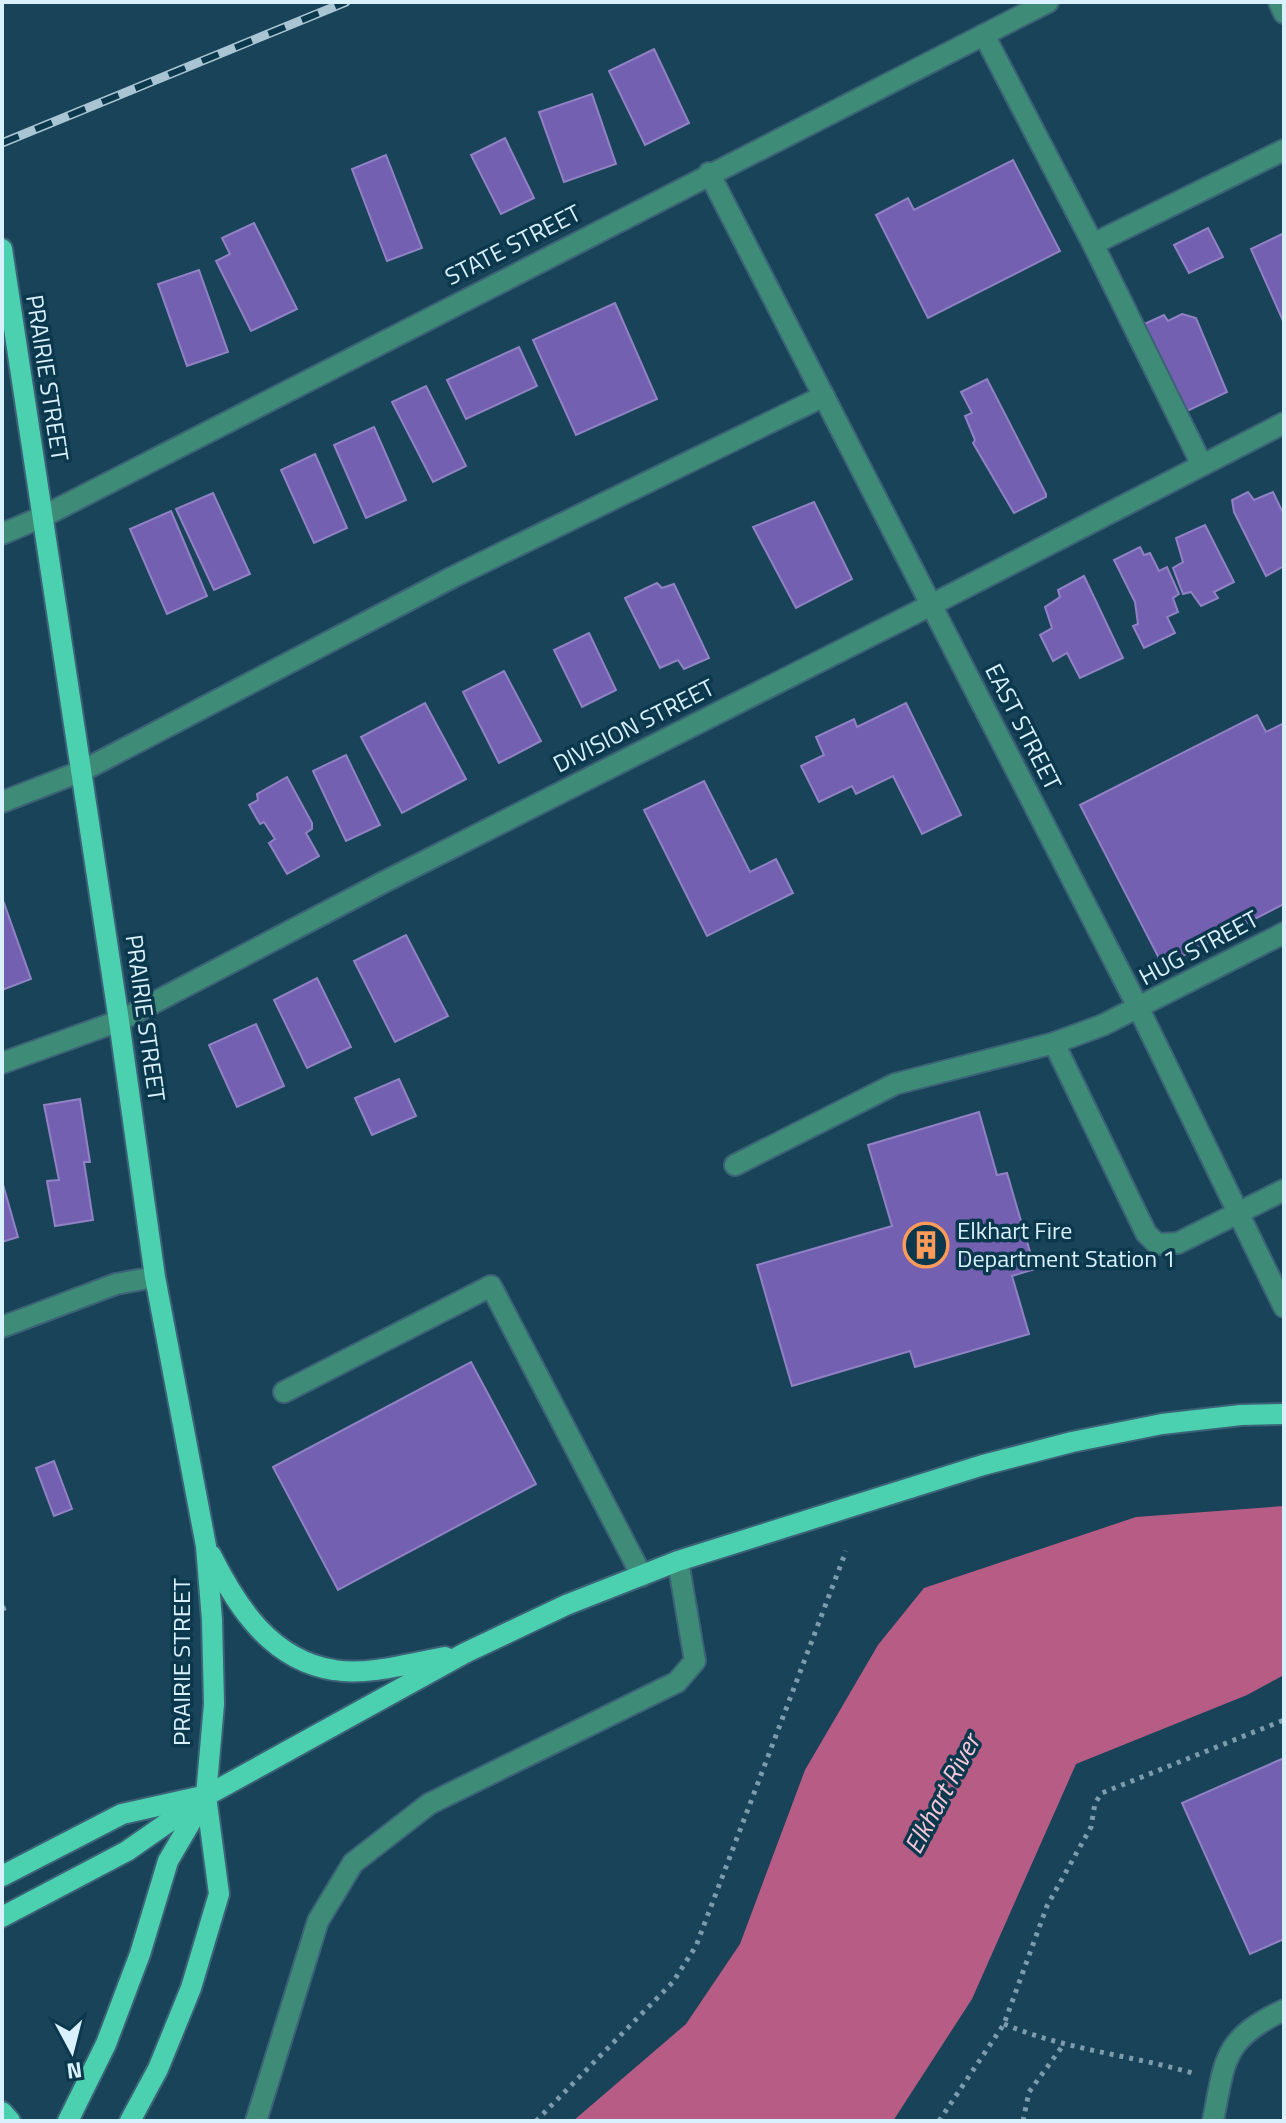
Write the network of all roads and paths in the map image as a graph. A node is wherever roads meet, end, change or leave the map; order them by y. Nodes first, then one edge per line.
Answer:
1 (1048, 2) edge
2 (1279, 2) edge
3 (1284, 13) edge
4 (984, 35) junction
5 (1284, 150) edge
6 (709, 173) junction
7 (1093, 244) junction
8 (3, 258) edge
9 (824, 396) junction
10 (1284, 423) edge
11 (1202, 465) junction
12 (42, 517) junction
13 (2, 534) edge
14 (931, 605) junction
15 (82, 771) junction
16 (2, 802) edge
17 (1284, 933) edge
18 (1139, 1009) junction
19 (119, 1021) junction
20 (1054, 1043) junction
21 (2, 1063) edge
22 (735, 1165) dead end
23 (1284, 1190) edge
24 (1239, 1214) junction
25 (155, 1277) junction
26 (1284, 1307) edge
27 (2, 1327) edge
28 (284, 1392) dead end
29 (1284, 1414) edge
30 (206, 1546) junction
31 (846, 1551) dead end
32 (678, 1561) junction
33 (642, 1576) junction
34 (10, 1606) dead end
35 (2, 1609) edge
36 (465, 1653) junction
37 (1284, 1720) edge
38 (206, 1796) junction
39 (2, 1876) edge
40 (2, 1917) edge
41 (1284, 2010) edge
42 (1004, 2024) junction
43 (1064, 2044) junction
44 (1221, 2081) junction
45 (263, 2098) junction
46 (2, 2112) edge
47 (10, 2121) edge
48 (68, 2121) edge
49 (130, 2121) edge
50 (256, 2121) edge
51 (272, 2121) edge
52 (536, 2121) edge
53 (939, 2121) edge
54 (1023, 2121) edge
55 (1213, 2121) edge

1 - 4 street, STATE STREET
2 - 3 street
4 - 6 street, STATE STREET
4 - 7 street
5 - 7 street
6 - 9 street, EAST STREET
6 - 12 street, STATE STREET
7 - 11 street
8 - 12 main road, PRAIRIE STREET
9 - 14 street, EAST STREET
9 - 15 street
10 - 11 street, DIVISION STREET
11 - 14 street, DIVISION STREET
12 - 13 street, STATE STREET
12 - 15 main road, PRAIRIE STREET
14 - 18 street, EAST STREET
14 - 19 street, DIVISION STREET
15 - 16 street
15 - 19 main road, PRAIRIE STREET
17 - 18 street, HUG STREET
18 - 20 street, HUG STREET
18 - 24 street, EAST STREET
19 - 21 street, DIVISION STREET
19 - 25 main road, PRAIRIE STREET
20 - 22 street, HUG STREET
20 - 24 street
23 - 24 street
24 - 26 street, EAST STREET
25 - 27 street
25 - 30 main road, PRAIRIE STREET
28 - 33 street
29 - 32 main road
30 - 36 main road
30 - 38 main road, PRAIRIE STREET
31 - 52 path
32 - 33 main road
32 - 45 street
33 - 36 main road
34 - 35 path
36 - 38 main road
37 - 42 path
38 - 39 main road
38 - 40 main road
38 - 48 main road, PRAIRIE STREET
38 - 49 main road, PRAIRIE STREET
41 - 44 street
42 - 43 path
42 - 53 path
43 - 44 path
43 - 54 path
44 - 55 street
45 - 50 street
45 - 51 street
46 - 47 main road

